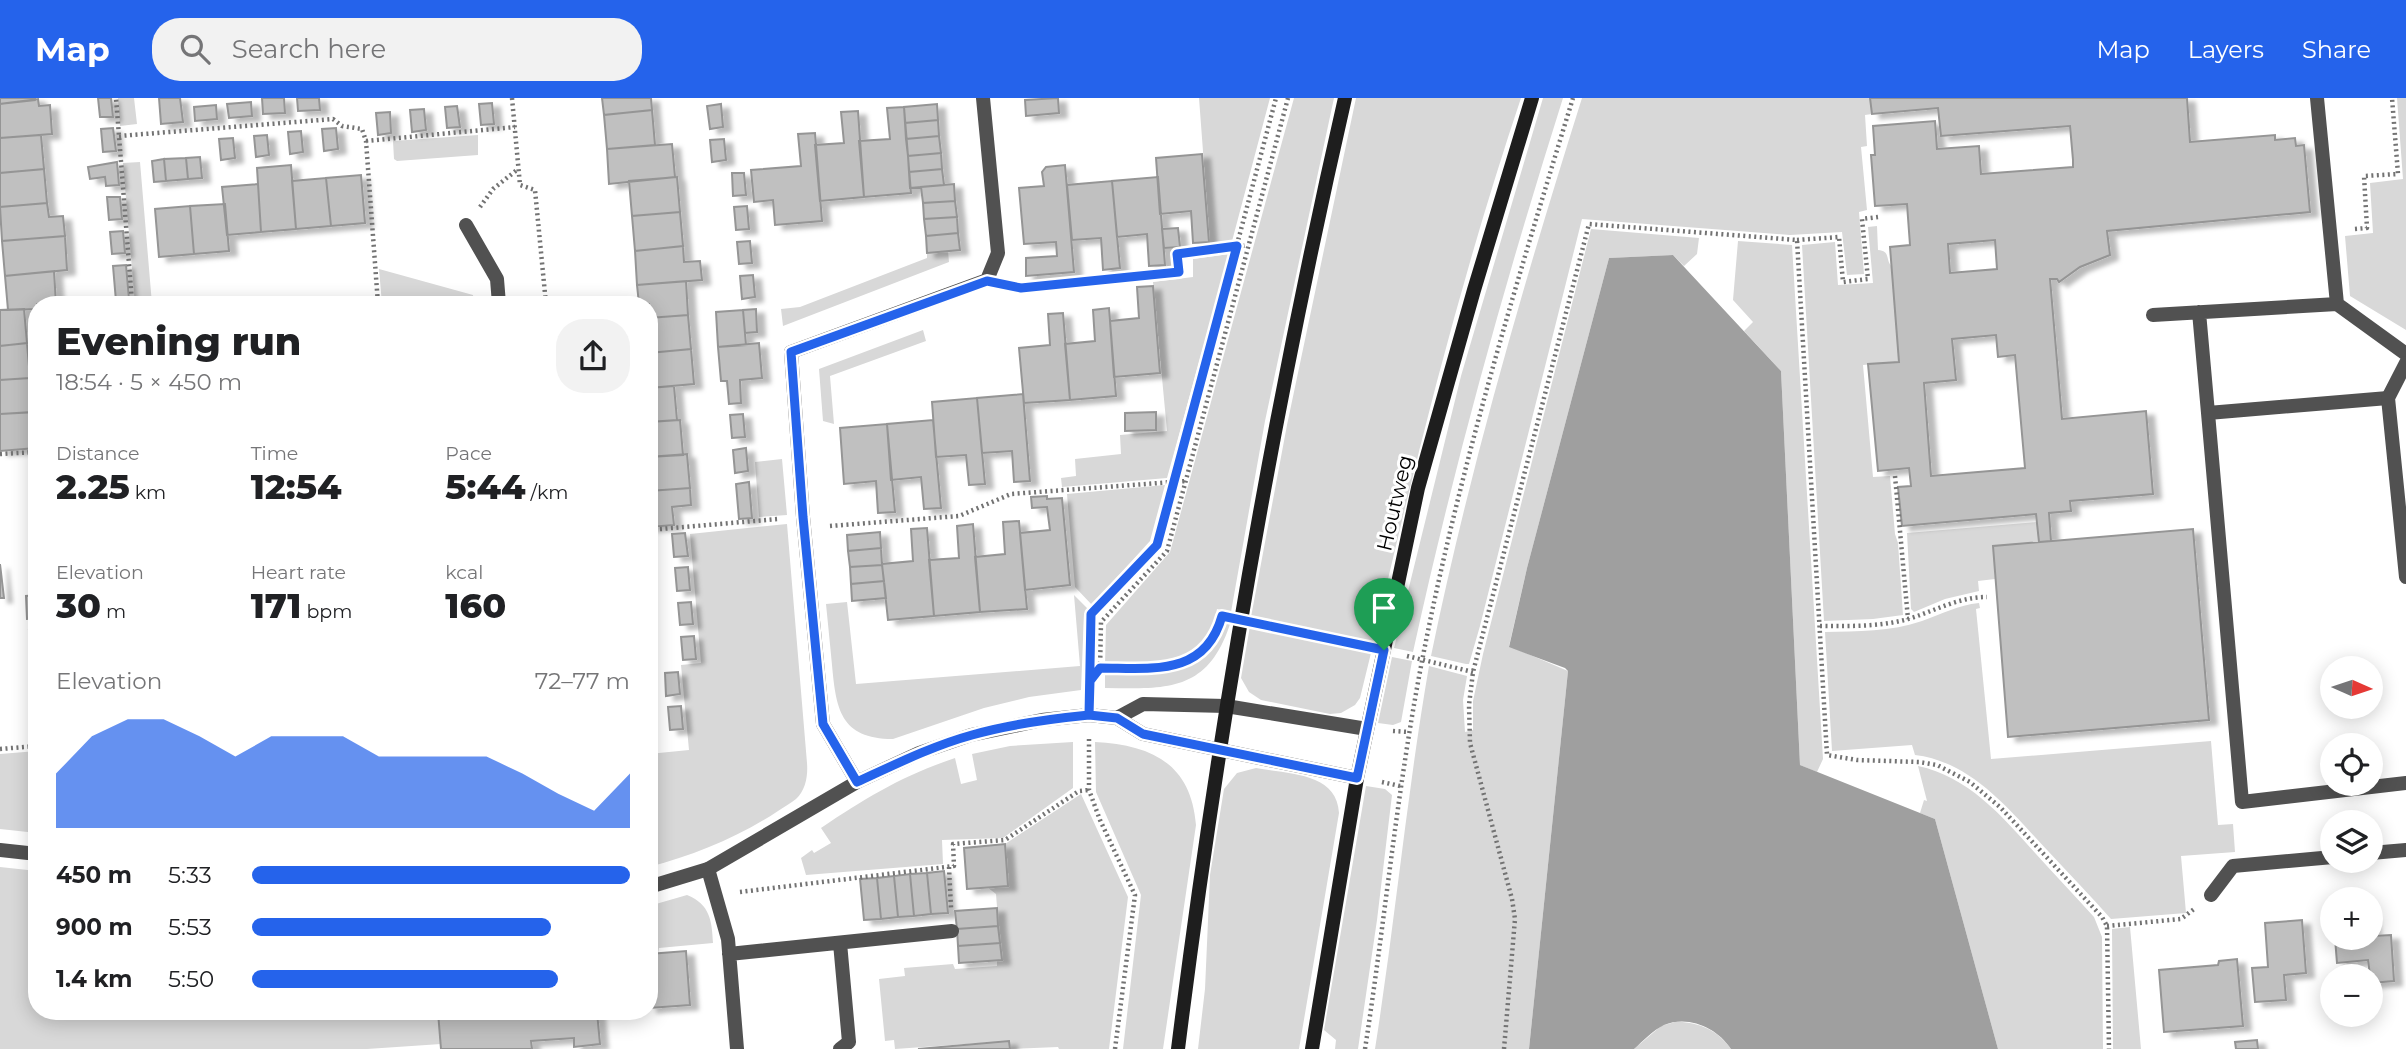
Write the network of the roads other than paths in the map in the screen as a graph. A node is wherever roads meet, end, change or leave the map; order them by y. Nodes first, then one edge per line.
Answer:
1 (983, 98) edge
2 (1345, 98) edge
3 (1532, 98) edge
4 (2317, 98) edge
5 (466, 225) road end
6 (498, 296) edge
7 (2337, 304) junction
8 (2199, 312) junction
9 (2153, 315) dead end
10 (2406, 354) edge
11 (2406, 363) edge
12 (2388, 398) junction
13 (2208, 413) junction
14 (2406, 577) edge
15 (1226, 706) junction
16 (1117, 718) junction
17 (1367, 729) junction
18 (1219, 751) junction
19 (1357, 778) junction
20 (857, 782) junction
21 (2406, 783) edge
22 (0, 850) edge
23 (2406, 850) edge
24 (2383, 852) edge
25 (28, 854) edge
26 (2320, 858) edge
27 (708, 869) junction
28 (658, 884) edge
29 (2211, 895) road end
30 (952, 931) road end
31 (840, 943) junction
32 (729, 954) junction
33 (737, 1049) edge
34 (840, 1049) edge
35 (1178, 1049) edge
36 (1312, 1049) edge

1 - 20 street
2 - 15 street
3 - 17 street, Houtweg
4 - 7 street
5 - 6 street
7 - 8 street
7 - 10 street
8 - 9 street
8 - 13 street
11 - 12 street
12 - 13 street
12 - 14 street
13 - 21 street
15 - 16 street
15 - 17 street
15 - 18 street
16 - 18 street
16 - 20 street
17 - 19 street, Houtweg
18 - 19 street
18 - 35 street
19 - 36 street, Houtweg
20 - 27 street
22 - 25 street
23 - 24 street
26 - 29 street
27 - 28 street
27 - 32 street
30 - 31 street
31 - 32 street
31 - 34 street
32 - 33 street

